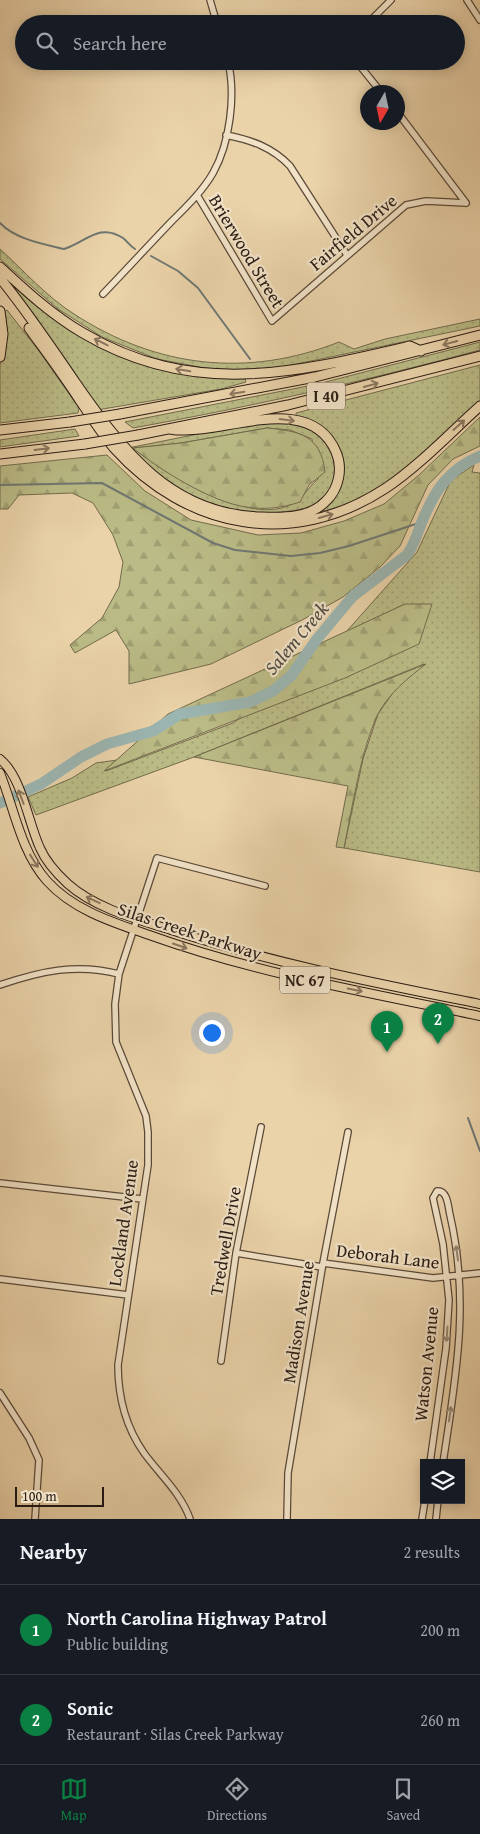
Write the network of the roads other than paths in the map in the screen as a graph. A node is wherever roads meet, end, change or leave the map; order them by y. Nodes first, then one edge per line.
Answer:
1 (210, 0) edge
2 (391, 0) edge
3 (466, 0) edge
4 (214, 15) edge
5 (376, 15) edge
6 (480, 20) edge
7 (229, 70) edge
8 (363, 70) edge
9 (375, 85) edge
10 (405, 122) edge
11 (226, 135) junction
12 (196, 196) junction
13 (347, 255) junction
14 (0, 267) edge
15 (0, 278) edge
16 (0, 287) edge
17 (103, 294) dead end
18 (0, 311) edge
19 (272, 321) joint
20 (480, 335) edge
21 (421, 351) junction
22 (480, 356) edge
23 (0, 357) edge
24 (480, 406) edge
25 (170, 429) junction
26 (0, 430) edge
27 (0, 454) edge
28 (0, 759) edge
29 (0, 773) edge
30 (266, 886) dead end
31 (138, 920) junction
32 (134, 930) junction
33 (120, 974) junction
34 (0, 985) edge
35 (480, 1004) edge
36 (480, 1016) edge
37 (261, 1127) dead end
38 (348, 1132) dead end
39 (0, 1183) edge
40 (142, 1199) junction
41 (236, 1252) junction
42 (322, 1265) junction
43 (480, 1273) edge
44 (460, 1276) junction
45 (447, 1278) junction
46 (0, 1279) edge
47 (128, 1295) junction
48 (222, 1361) dead end
49 (0, 1393) edge
50 (433, 1440) junction
51 (446, 1442) junction
52 (431, 1459) edge
53 (444, 1459) edge
54 (424, 1504) edge
55 (438, 1504) edge
56 (35, 1519) edge
57 (190, 1519) edge
58 (287, 1519) edge
59 (422, 1519) edge
60 (436, 1519) edge

1 - 4 street
2 - 5 street
3 - 6 street
7 - 11 street
8 - 9 street
10 - 13 street, Fairfield Drive
11 - 12 street
11 - 13 street
12 - 17 street
12 - 19 street, Brierwood Street
13 - 19 street, Fairfield Drive
21 -> 14 highway
25 -> 15 highway
16 -> 24 highway
18 - 23 highway
20 -> 21 highway, I 40
21 -> 26 highway, I 40, bridge
25 -> 22 highway, I 40
27 -> 25 highway, I 40, bridge
31 -> 28 main road, Silas Creek Parkway / NC 67
29 -> 32 main road, Silas Creek Parkway / NC 67
30 - 31 street, Lockland Avenue
31 - 32 street, Lockland Avenue
31 - 35 main road, Silas Creek Parkway / NC 67
32 - 33 street, Lockland Avenue
32 -> 36 main road, Silas Creek Parkway / NC 67
33 - 34 street
33 - 40 street, Lockland Avenue
37 - 41 street, Tredwell Drive
38 - 42 street, Madison Avenue
39 - 40 street
40 - 47 street, Lockland Avenue
41 - 42 street, Deborah Lane
41 - 48 street, Tredwell Drive
42 - 45 street, Deborah Lane
42 - 58 street, Madison Avenue
43 - 44 street, Deborah Lane
44 - 45 street, Deborah Lane
44 -> 45 street, Watson Avenue
51 -> 44 street, Watson Avenue
45 -> 50 street, Watson Avenue
46 - 47 street
47 - 57 street, Lockland Avenue
49 - 56 street
50 - 51 street
50 - 52 street, Watson Avenue
51 - 53 street, Watson Avenue
54 - 59 street
55 - 60 street

